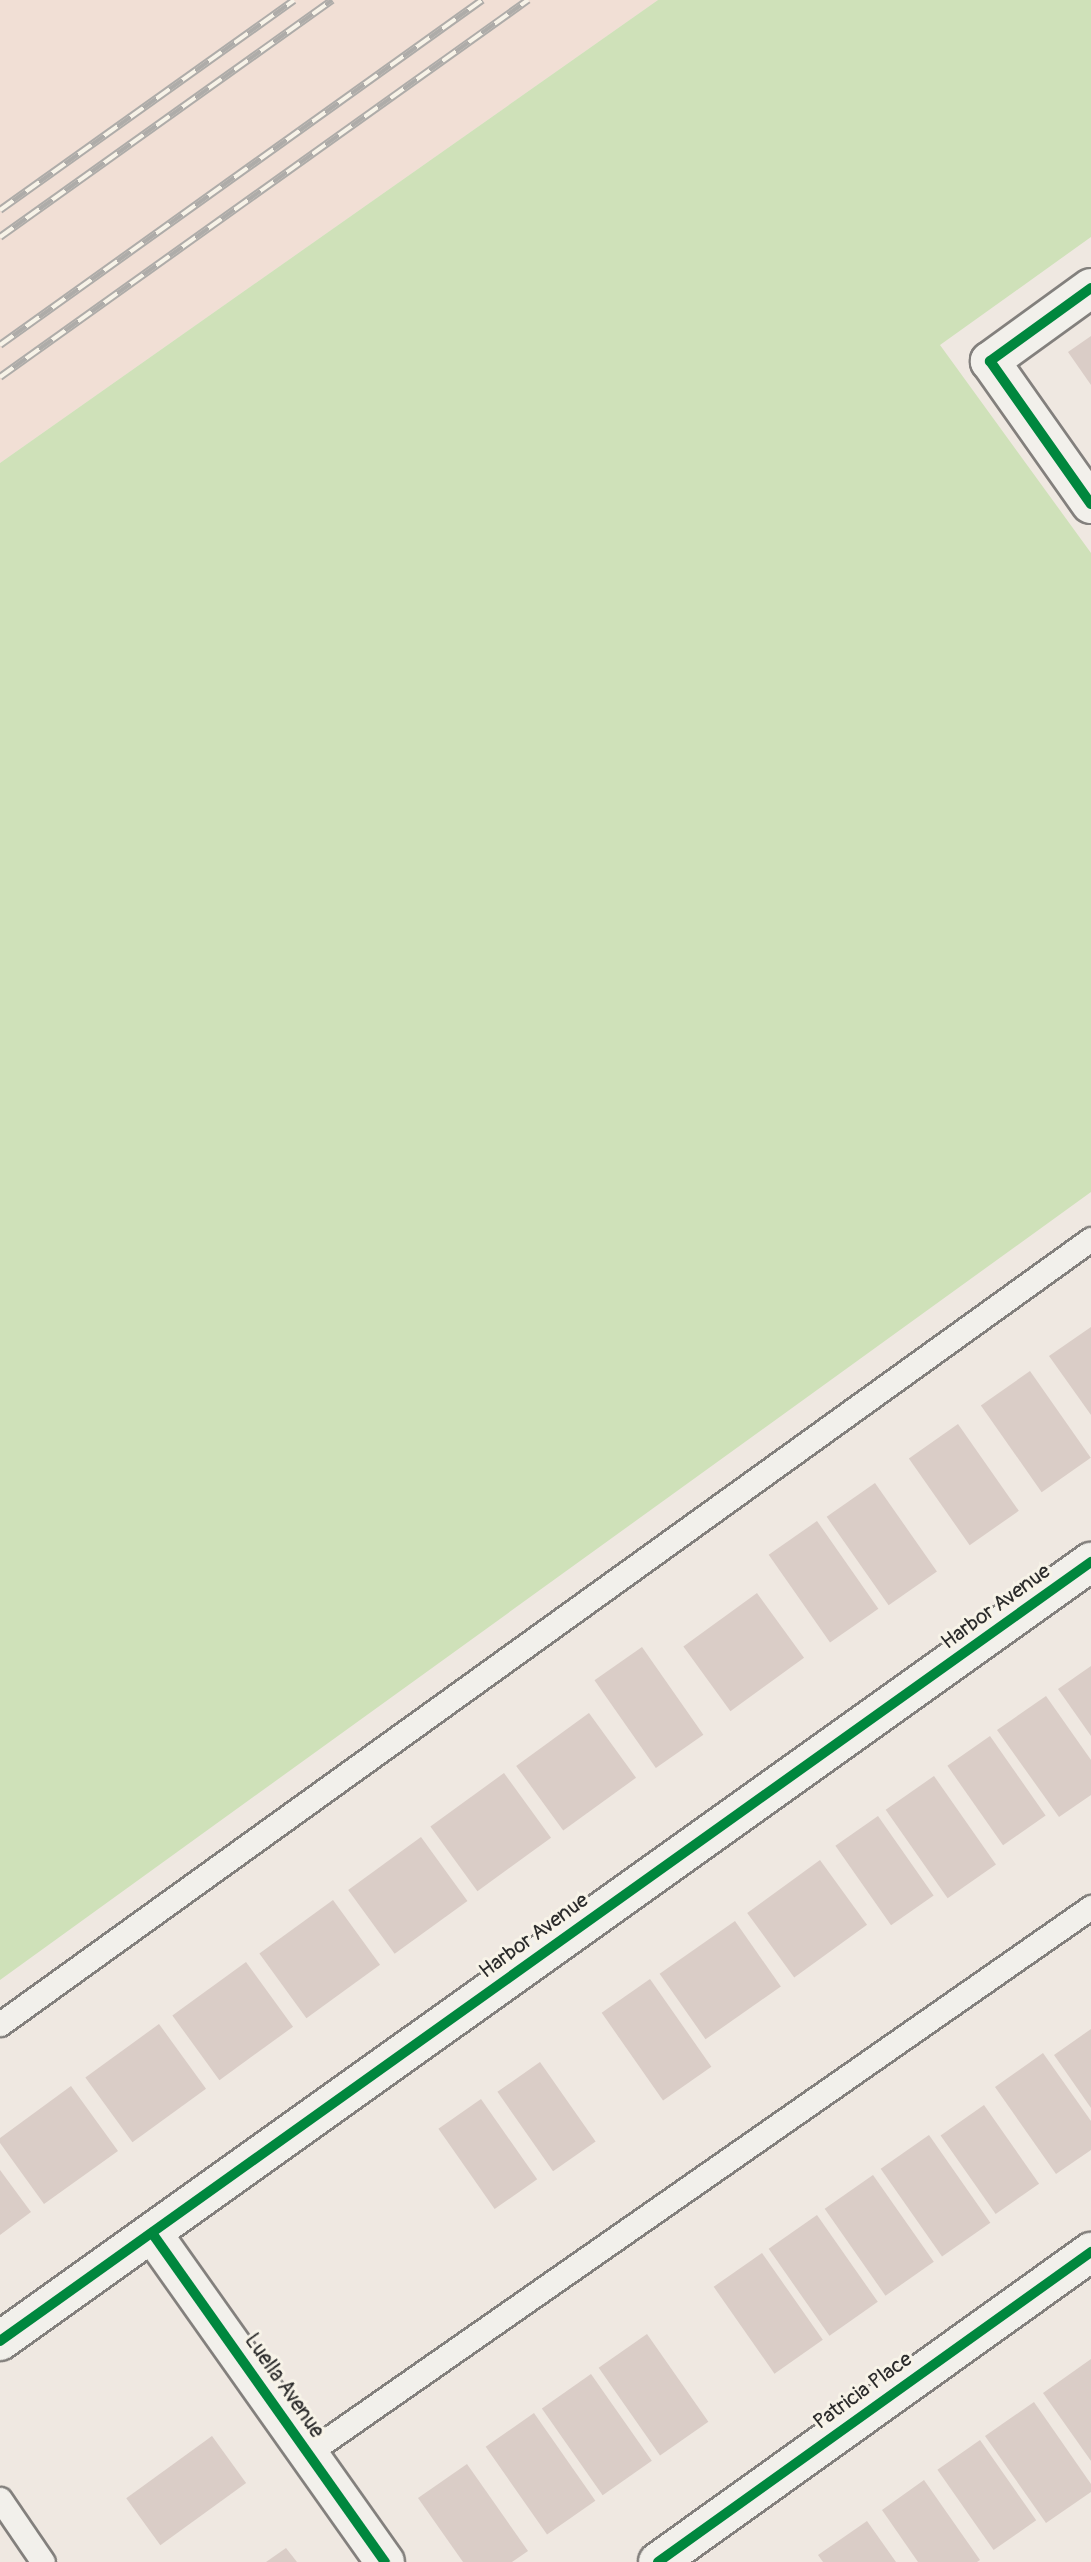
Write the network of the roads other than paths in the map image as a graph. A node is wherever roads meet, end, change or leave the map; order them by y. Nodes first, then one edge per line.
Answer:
1 (1091, 288) edge
2 (1091, 504) edge
3 (1091, 1239) edge
4 (1091, 1562) edge
5 (1091, 1907) edge
6 (0, 2024) edge
7 (152, 2233) junction
8 (1091, 2252) edge
9 (0, 2341) edge
10 (308, 2453) junction
11 (0, 2499) edge
12 (43, 2562) edge
13 (384, 2562) edge
14 (658, 2562) edge

1 - 2 street
3 - 6 lane
4 - 7 street, Harbor Avenue
5 - 10 lane
7 - 9 street, Harbor Avenue
7 - 10 street, Luella Avenue
8 - 14 street, Patricia Place
10 - 13 street, Luella Avenue
11 - 12 lane

